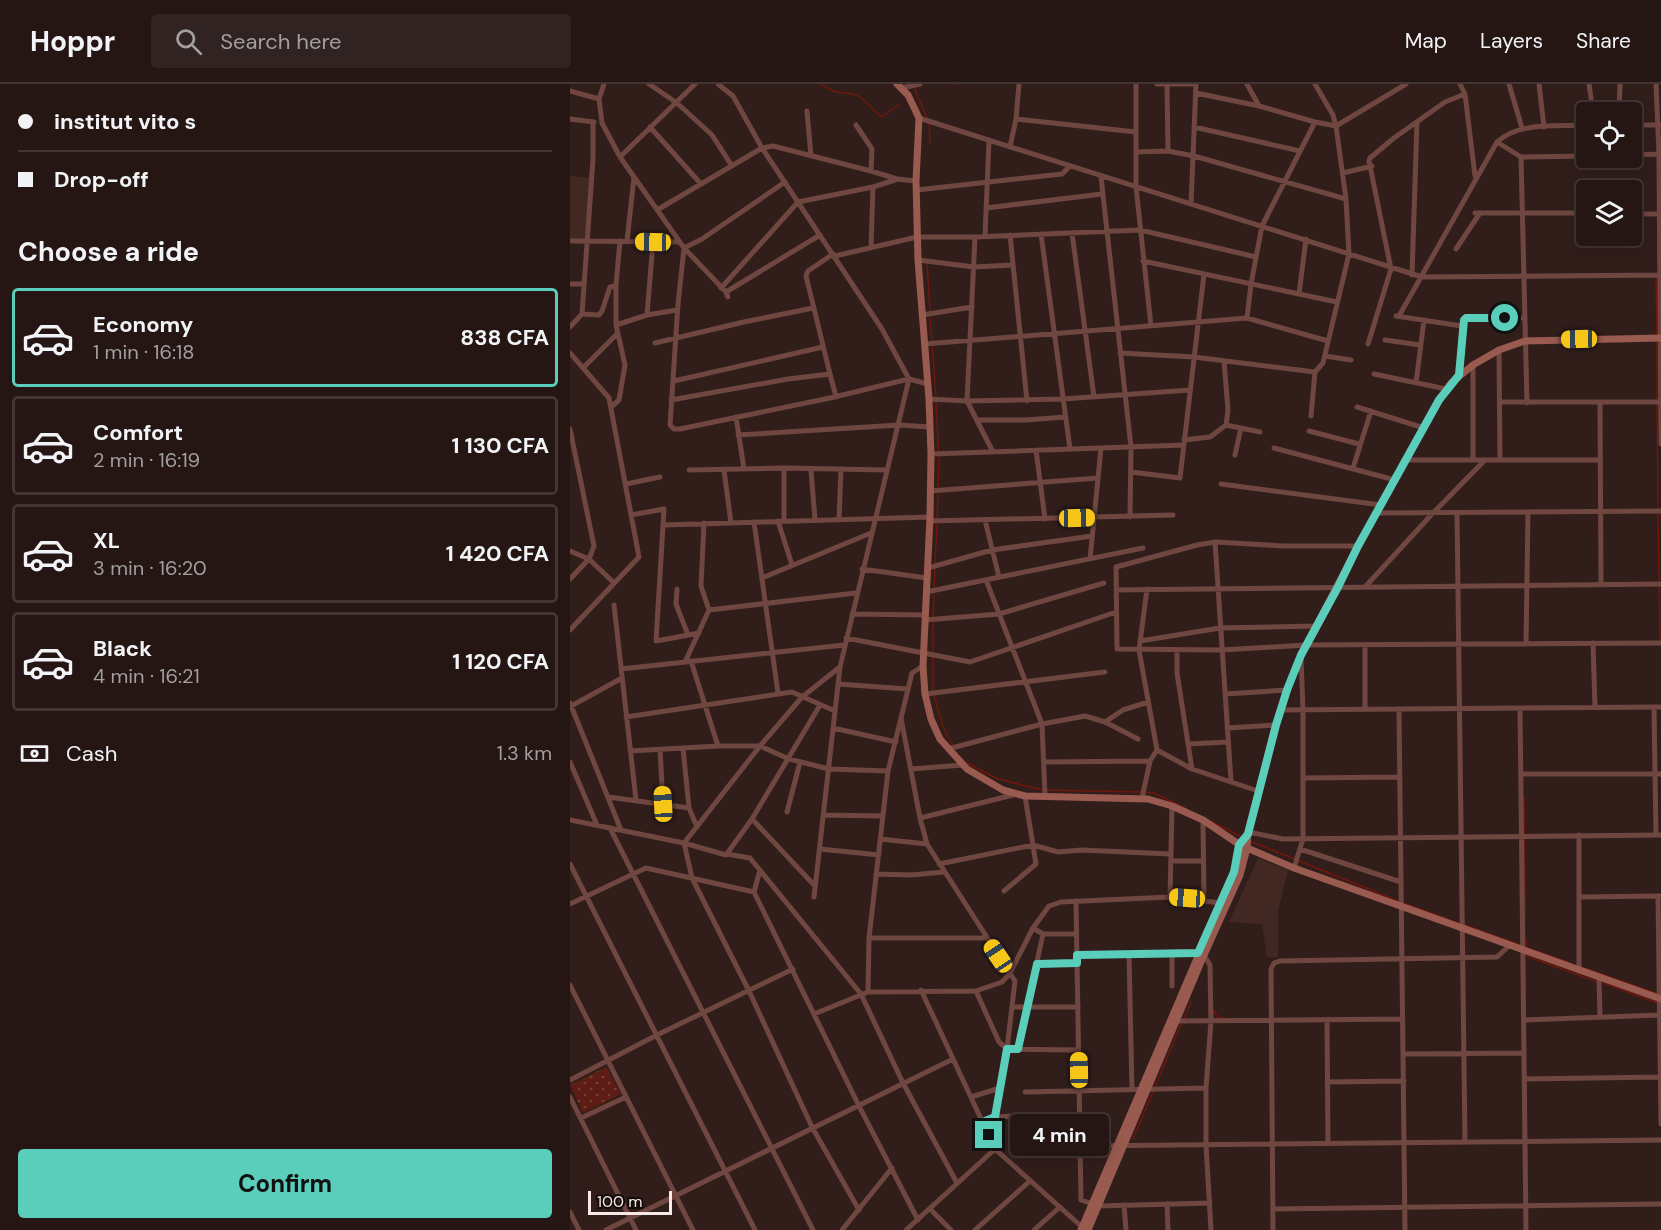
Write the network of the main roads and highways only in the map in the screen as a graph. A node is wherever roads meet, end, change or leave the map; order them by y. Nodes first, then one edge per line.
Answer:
1 (899, 86) edge
2 (1661, 338) edge
3 (1243, 847) junction
4 (1201, 954) junction
5 (1660, 999) edge
6 (1120, 1146) junction
7 (1084, 1229) edge

1 - 3 main road
2 - 3 main road
3 - 4 main road
3 - 4 main road
3 - 5 main road
4 - 6 main road
6 - 7 main road
6 - 7 main road

